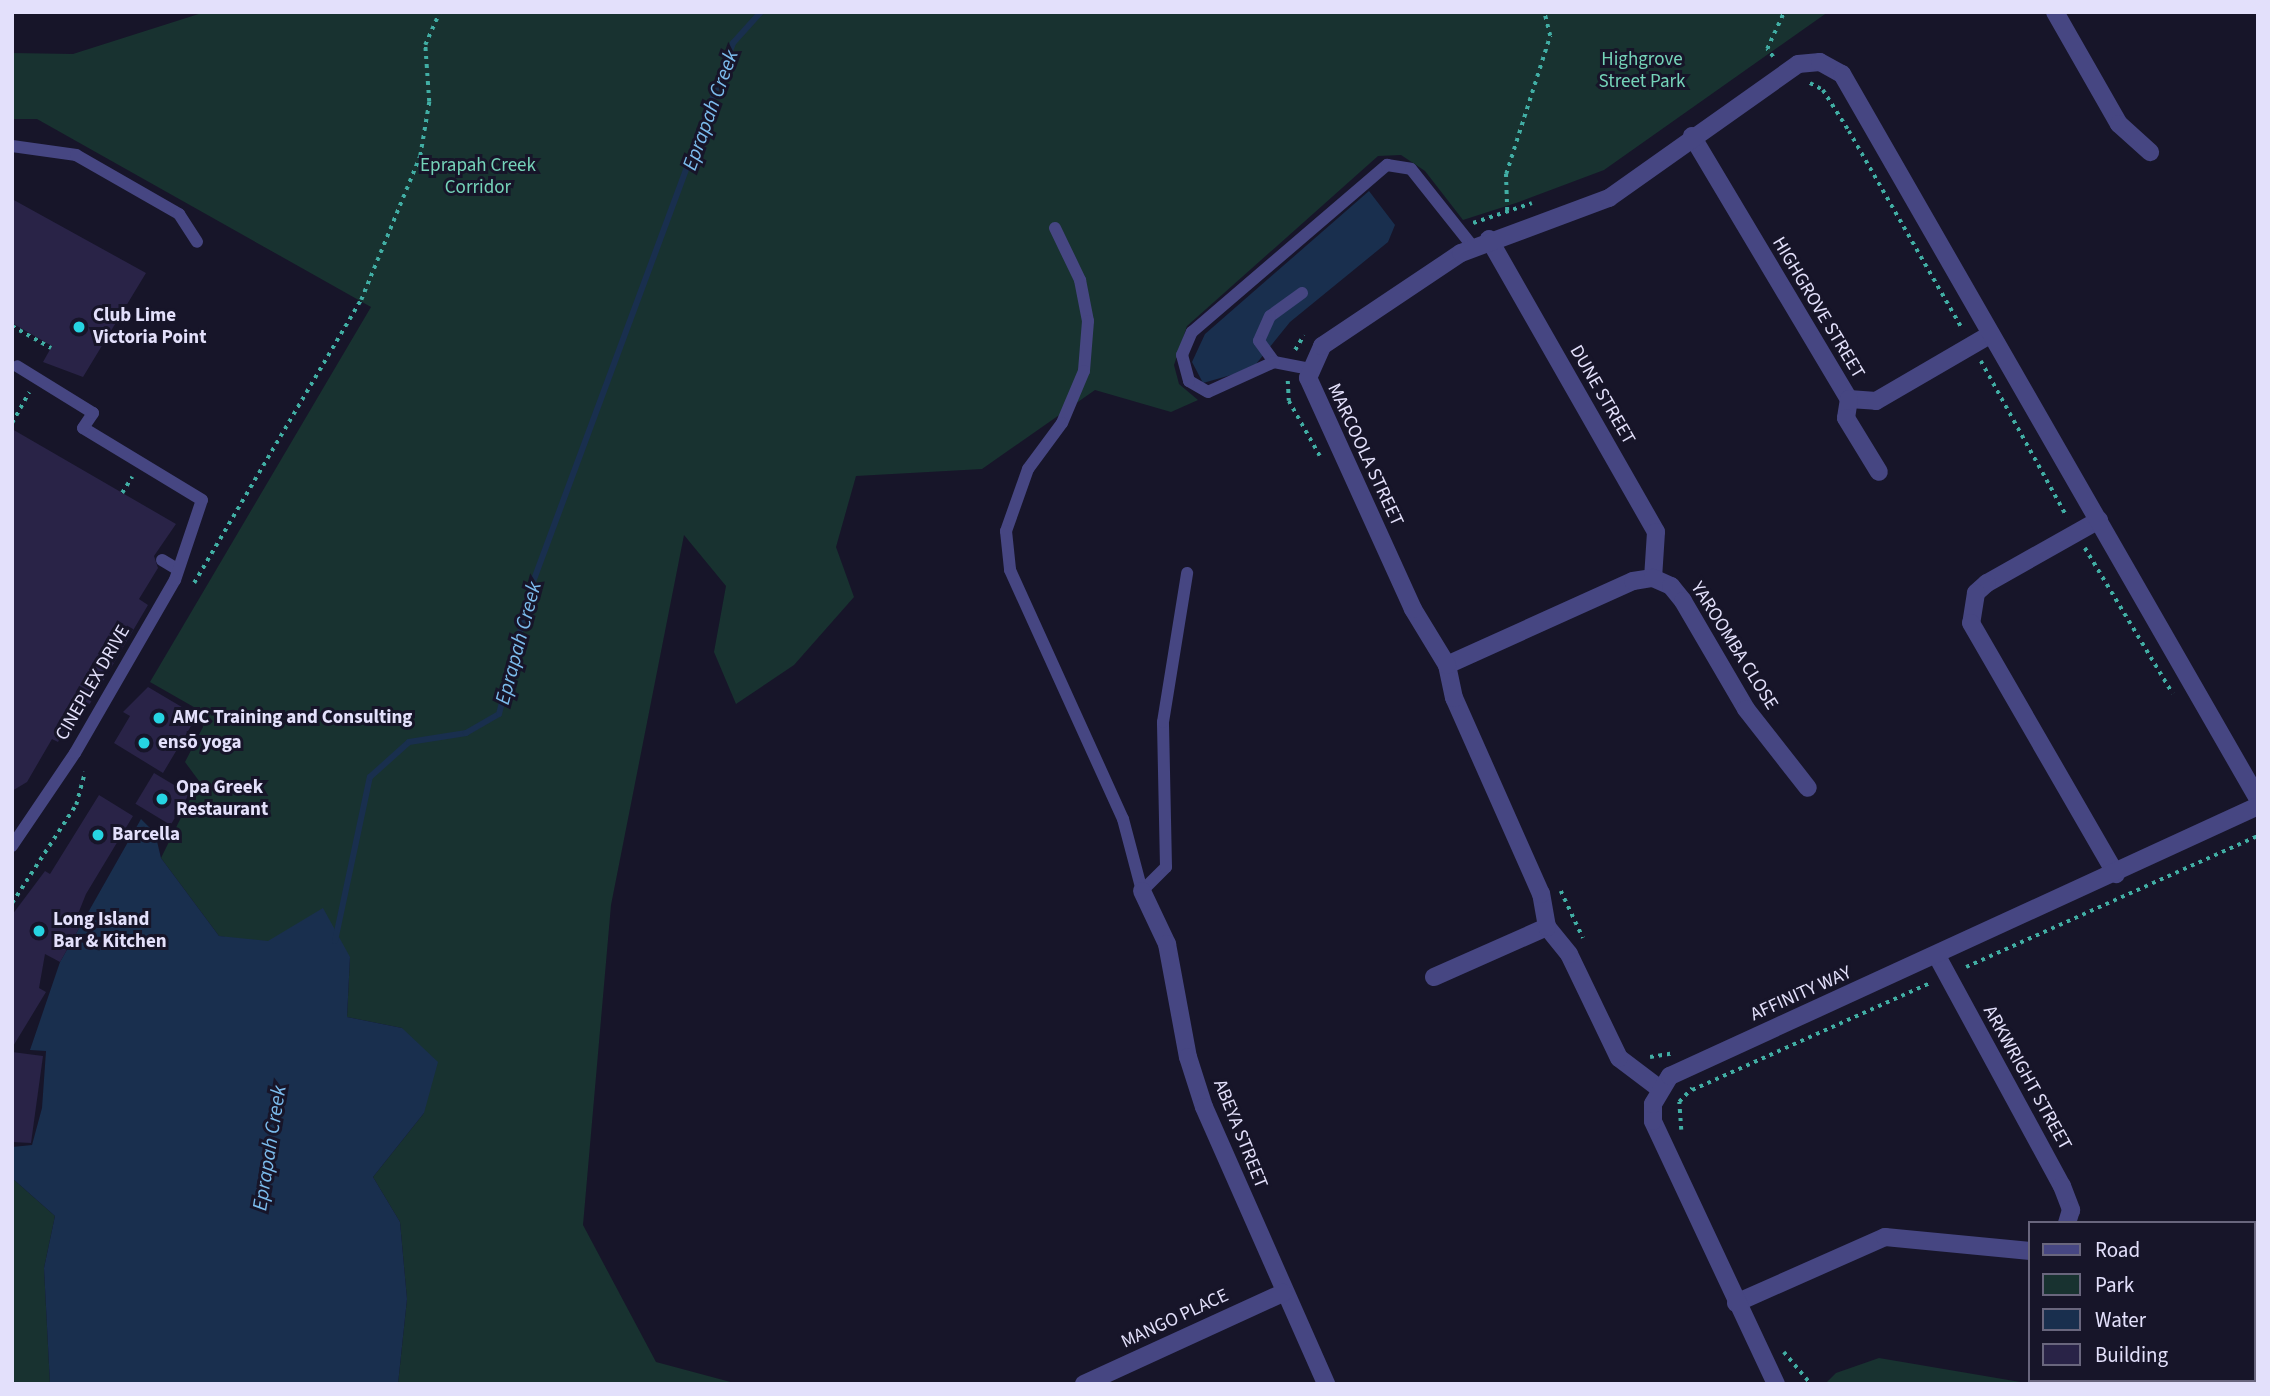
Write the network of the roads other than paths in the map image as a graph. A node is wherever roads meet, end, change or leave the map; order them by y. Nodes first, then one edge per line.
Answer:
1 (2056, 12) edge
2 (1692, 136) junction
3 (14, 143) edge
4 (2150, 152) dead end
5 (1055, 228) dead end
6 (1489, 239) junction
7 (197, 242) dead end
8 (1473, 247) junction
9 (1302, 293) dead end
10 (1991, 334) junction
11 (1274, 362) junction
12 (17, 366) dead end
13 (1311, 369) junction
14 (1849, 399) junction
15 (1879, 472) dead end
16 (2099, 520) junction
17 (162, 560) dead end
18 (177, 569) junction
19 (1187, 573) dead end
20 (1654, 578) junction
21 (1447, 665) junction
22 (1808, 788) dead end
23 (2258, 799) edge
24 (2251, 809) edge
25 (12, 846) edge
26 (2116, 874) junction
27 (1142, 891) junction
28 (1547, 927) junction
29 (1937, 956) junction
30 (1434, 977) dead end
31 (1660, 1089) junction
32 (2068, 1221) edge
33 (2028, 1251) edge
34 (1283, 1293) junction
35 (1736, 1303) junction
36 (1084, 1384) edge
37 (1326, 1384) edge
38 (1776, 1384) edge

1 - 4 street
2 - 6 street, MARCOOLA STREET
2 - 10 street, MARCOOLA STREET
2 - 14 street, HIGHGROVE STREET
3 - 7 lane
5 - 27 lane
6 - 8 street, MARCOOLA STREET
6 - 20 street, DUNE STREET
8 - 11 lane
8 - 13 street, MARCOOLA STREET
9 - 11 lane
10 - 14 street, HIGHGROVE STREET
10 - 16 street
11 - 13 lane
12 - 18 lane, CINEPLEX DRIVE
13 - 21 street, MARCOOLA STREET
14 - 15 street
16 - 23 street
16 - 26 street
17 - 18 lane
18 - 25 lane, CINEPLEX DRIVE
19 - 27 lane
20 - 21 street
20 - 22 street, YAROOMBA CLOSE
21 - 28 street, MARCOOLA STREET
24 - 26 street, AFFINITY WAY
26 - 29 street, AFFINITY WAY
27 - 34 street, ABEYA STREET
28 - 30 street
28 - 31 street, MARCOOLA STREET
29 - 31 street, AFFINITY WAY
29 - 32 street, ARKWRIGHT STREET
31 - 35 street
33 - 35 street
34 - 36 street, MANGO PLACE
34 - 37 street, ABEYA STREET
35 - 38 street

